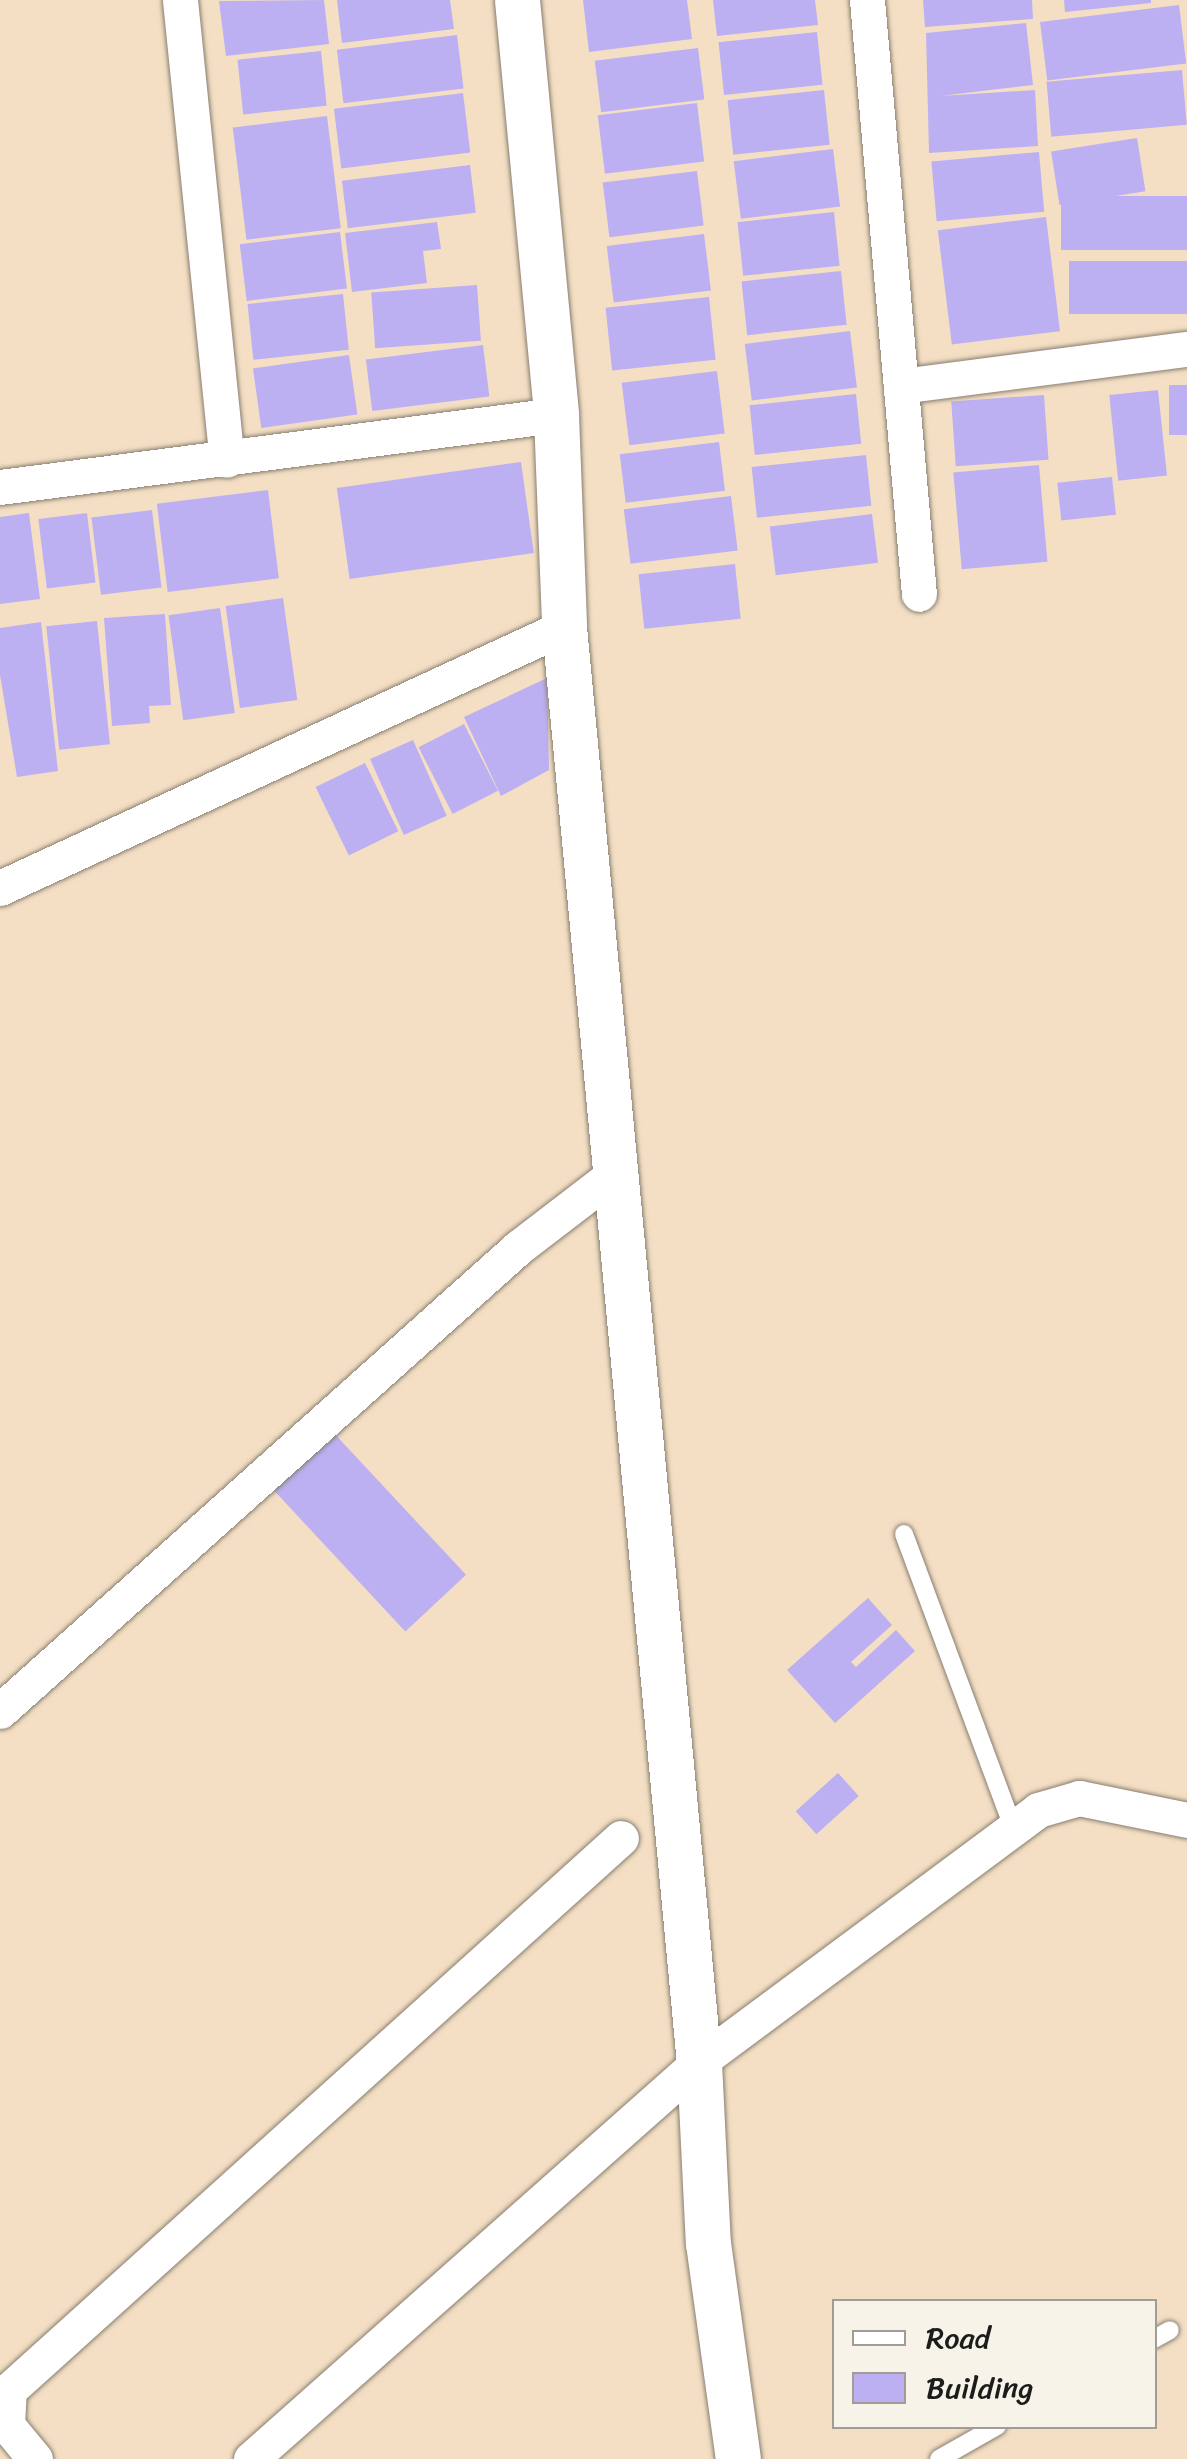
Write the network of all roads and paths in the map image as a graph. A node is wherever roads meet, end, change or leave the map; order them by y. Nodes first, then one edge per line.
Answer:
1 (180, 0) edge
2 (517, 0) edge
3 (867, 0) edge
4 (1187, 349) edge
5 (901, 386) junction
6 (556, 416) junction
7 (227, 460) junction
8 (0, 487) edge
9 (919, 594) dead end
10 (564, 627) junction
11 (0, 886) edge
12 (618, 1171) junction
13 (904, 1534) dead end
14 (0, 1711) edge
15 (1187, 1820) edge
16 (1013, 1826) junction
17 (621, 1838) dead end
18 (700, 2062) junction
19 (992, 2429) edge
20 (35, 2459) edge
21 (252, 2459) edge
22 (738, 2459) edge
23 (939, 2459) edge

1 - 7 street
2 - 6 street
3 - 5 street
4 - 5 street
5 - 9 street
6 - 7 street
6 - 10 street
7 - 8 street
10 - 11 street
10 - 12 street
12 - 14 street
12 - 18 street
13 - 16 lane
15 - 16 street
16 - 18 street
17 - 20 street
18 - 21 street
18 - 22 street
19 - 23 lane

